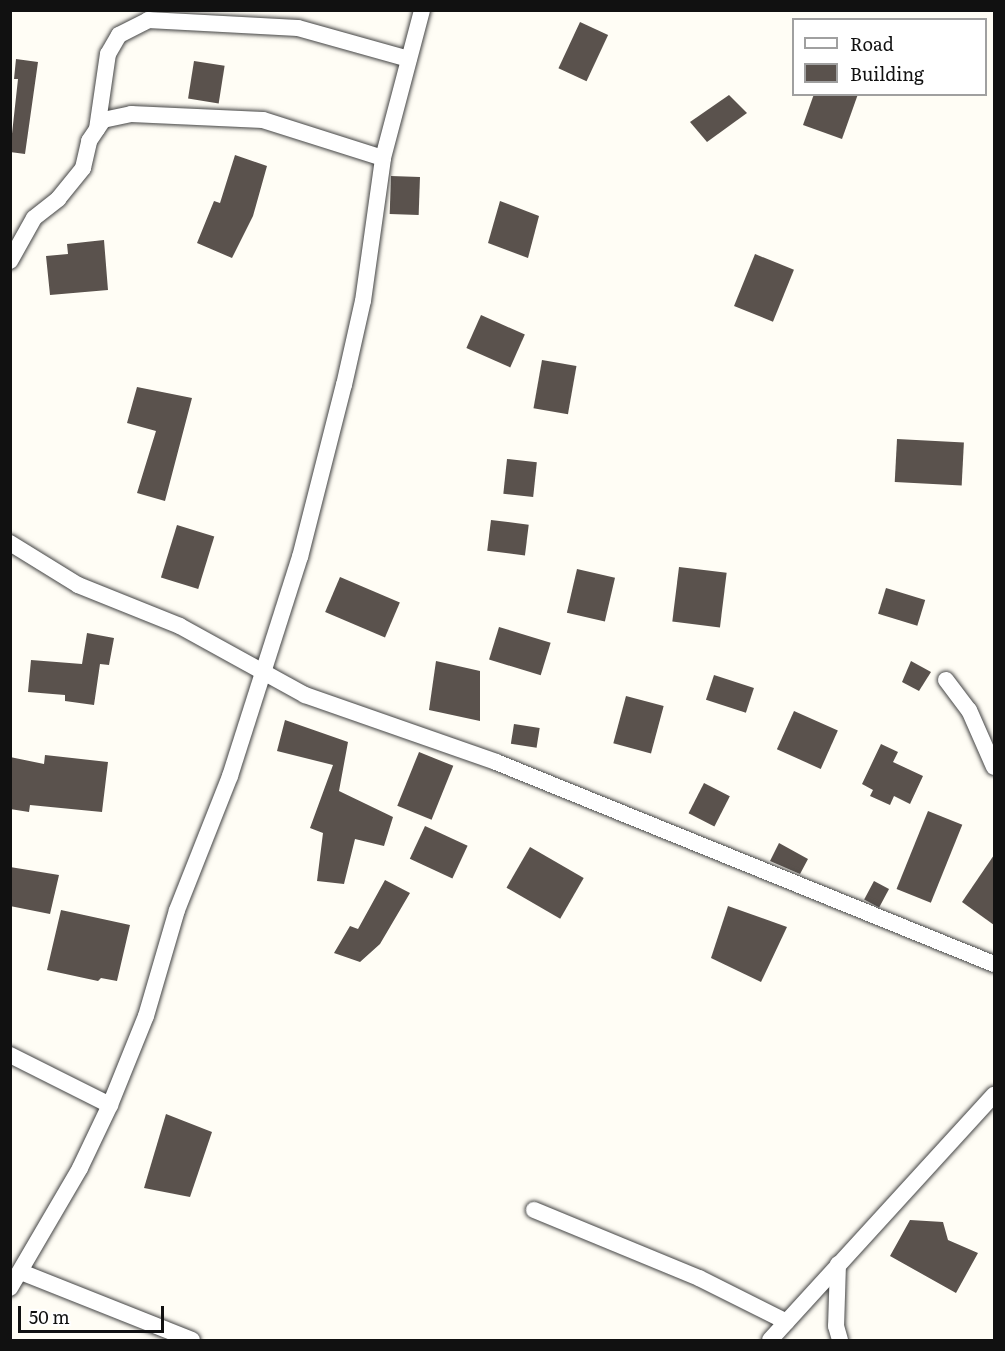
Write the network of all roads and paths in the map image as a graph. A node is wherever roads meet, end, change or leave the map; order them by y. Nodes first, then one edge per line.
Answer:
1 (423, 10) edge
2 (409, 59) junction
3 (97, 129) junction
4 (383, 158) junction
5 (10, 261) edge
6 (10, 543) edge
7 (261, 669) junction
8 (946, 680) dead end
9 (994, 767) edge
10 (994, 964) edge
11 (10, 1055) edge
12 (994, 1095) edge
13 (110, 1104) junction
14 (534, 1210) dead end
15 (838, 1264) junction
16 (21, 1272) junction
17 (10, 1288) edge
18 (787, 1322) junction
19 (192, 1341) edge
20 (770, 1341) edge
21 (840, 1341) edge

1 - 2 street
2 - 3 street
2 - 4 street
3 - 4 street
3 - 5 street
4 - 7 street
6 - 7 street
7 - 10 street
7 - 13 street
8 - 9 street
11 - 13 street
12 - 15 street
13 - 16 street
14 - 18 street
15 - 18 street
15 - 21 street
16 - 17 street
16 - 19 street
18 - 20 street

